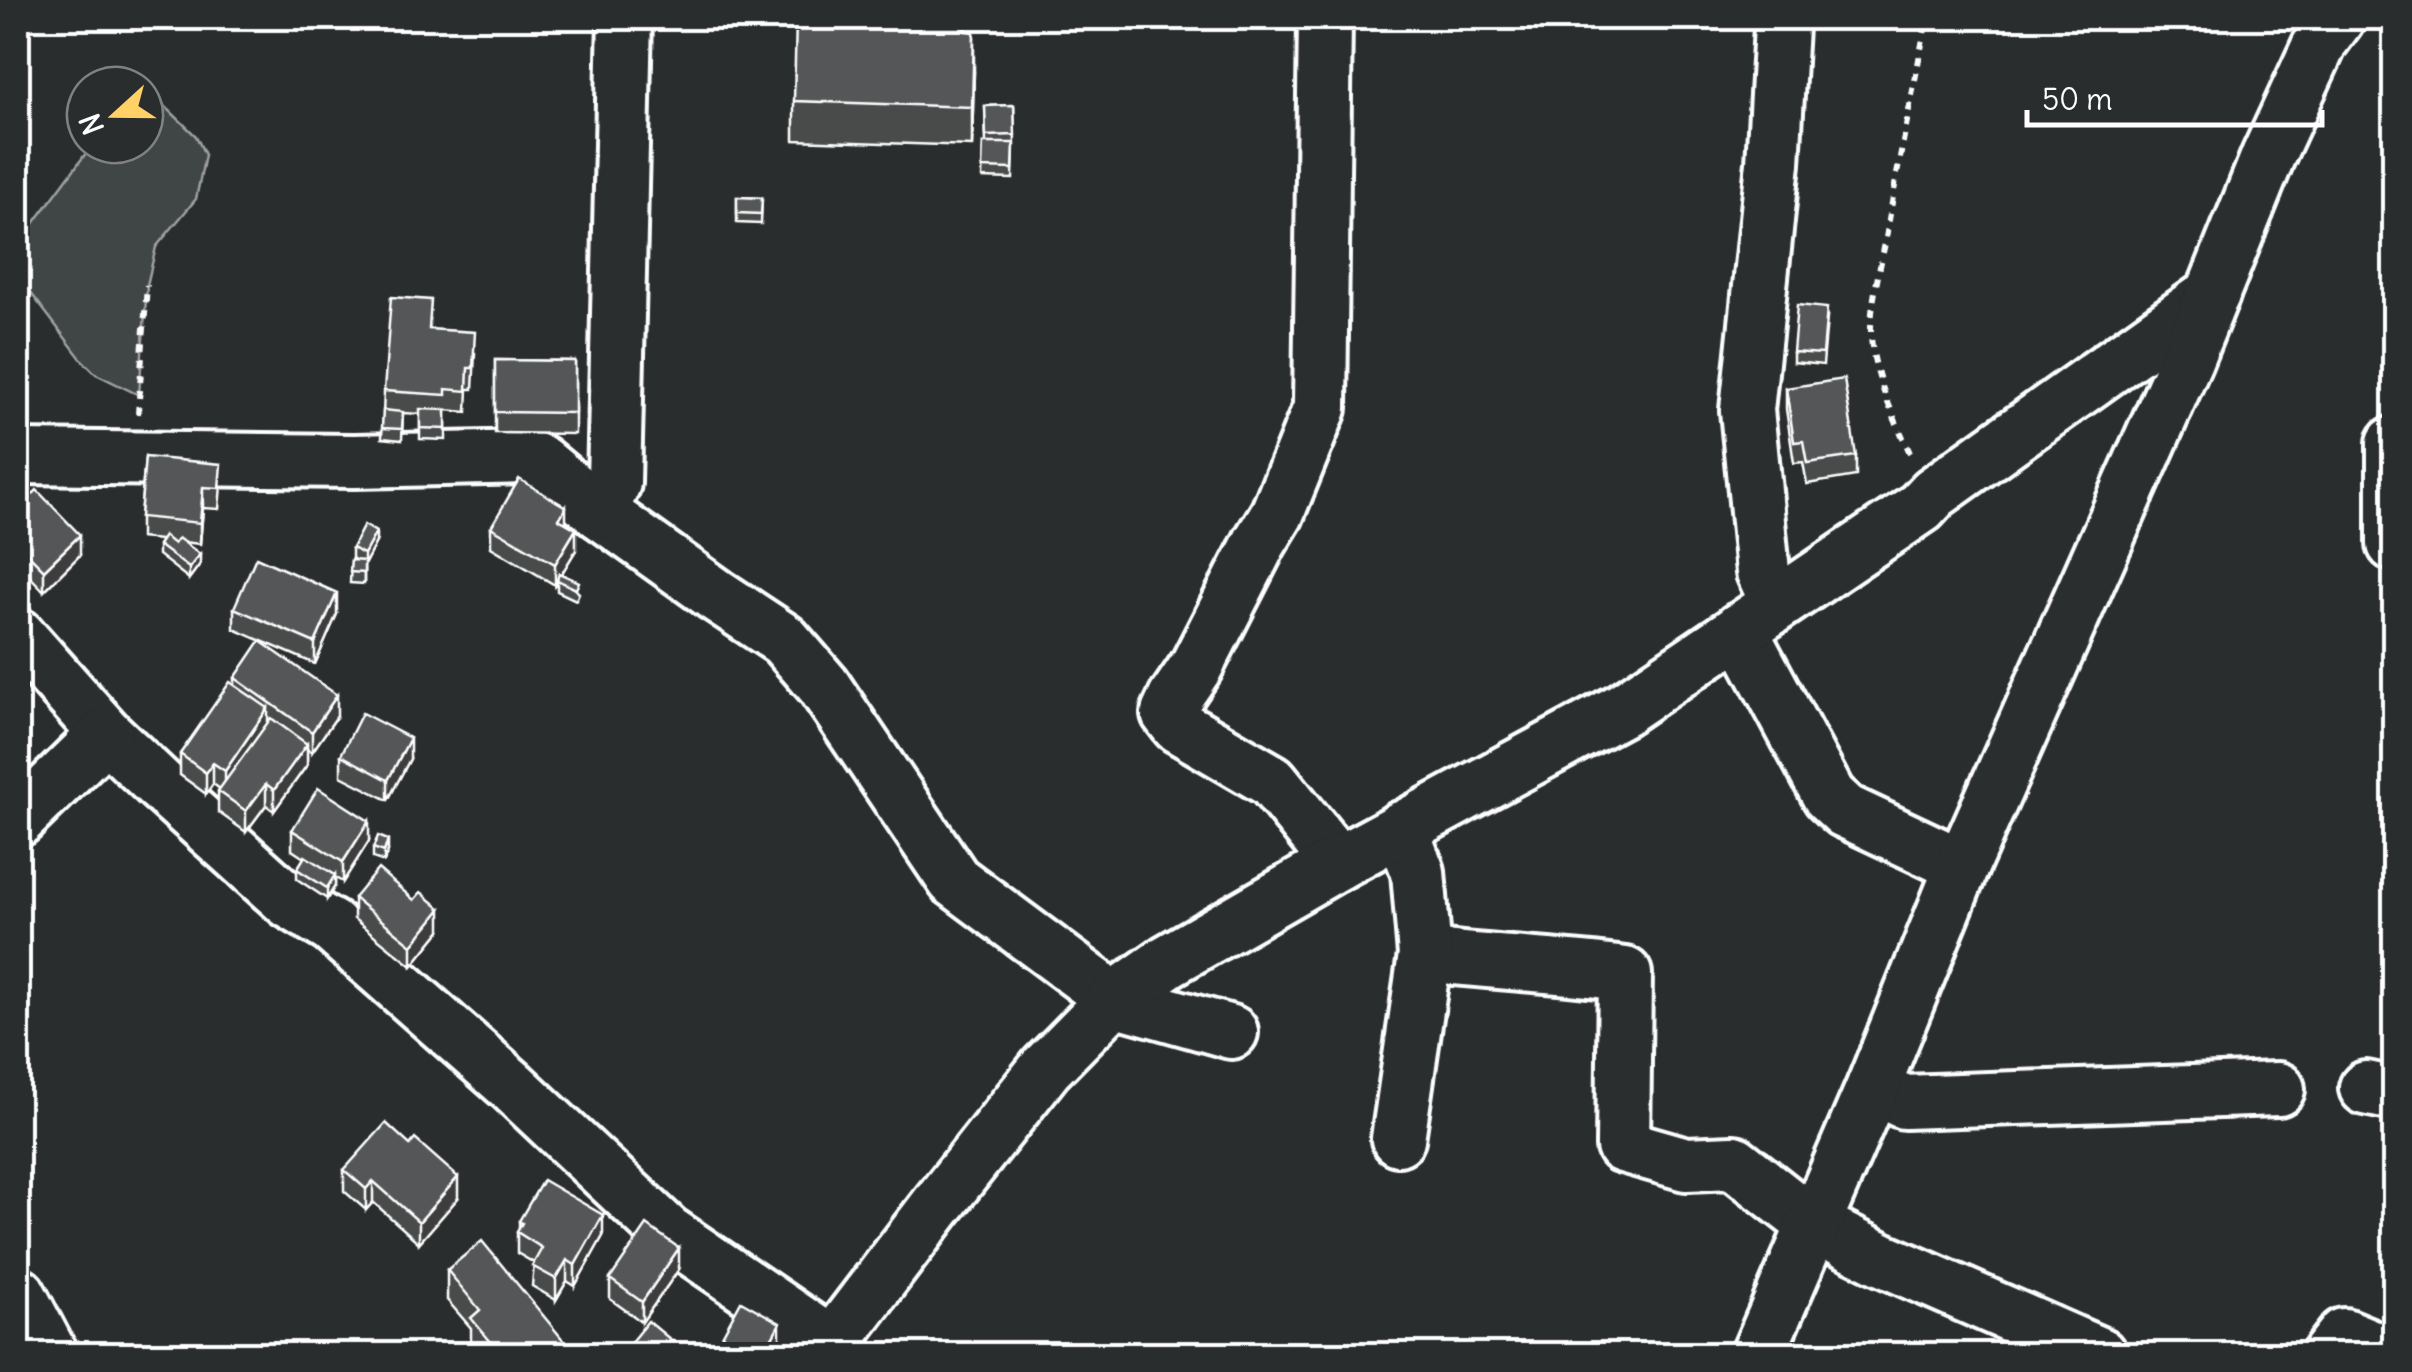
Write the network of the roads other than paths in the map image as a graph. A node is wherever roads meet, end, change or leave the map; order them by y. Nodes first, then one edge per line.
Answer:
1 (625, 18) edge
2 (1324, 18) edge
3 (1778, 18) edge
4 (2338, 18) edge
5 (2213, 294) junction
6 (2394, 443) edge
7 (18, 457) edge
8 (600, 512) junction
9 (2394, 544) edge
10 (1759, 616) junction
11 (18, 636) edge
12 (106, 734) junction
13 (18, 820) edge
14 (1401, 828) junction
15 (1338, 863) junction
16 (1962, 866) junction
17 (1425, 955) junction
18 (1114, 1000) junction
19 (1230, 1032) dead end
20 (1873, 1087) junction
21 (2278, 1089) dead end
22 (1398, 1140) dead end
23 (1814, 1225) junction
24 (18, 1295) edge
25 (824, 1348) edge
26 (49, 1354) edge
27 (1758, 1354) edge
28 (2098, 1354) edge
29 (2330, 1354) edge
30 (2390, 1354) edge

1 - 8 street
2 - 15 street
3 - 10 street
4 - 5 street
5 - 10 street
5 - 16 street
6 - 9 street
7 - 8 street
8 - 18 street
10 - 14 street
10 - 16 street
11 - 12 street
12 - 13 street
12 - 25 street
14 - 15 street
14 - 17 street
15 - 18 street
16 - 20 street
17 - 22 street
17 - 23 street
18 - 19 street
18 - 25 street
20 - 21 street
20 - 23 street
23 - 27 street
23 - 28 street
24 - 26 main road
29 - 30 street

